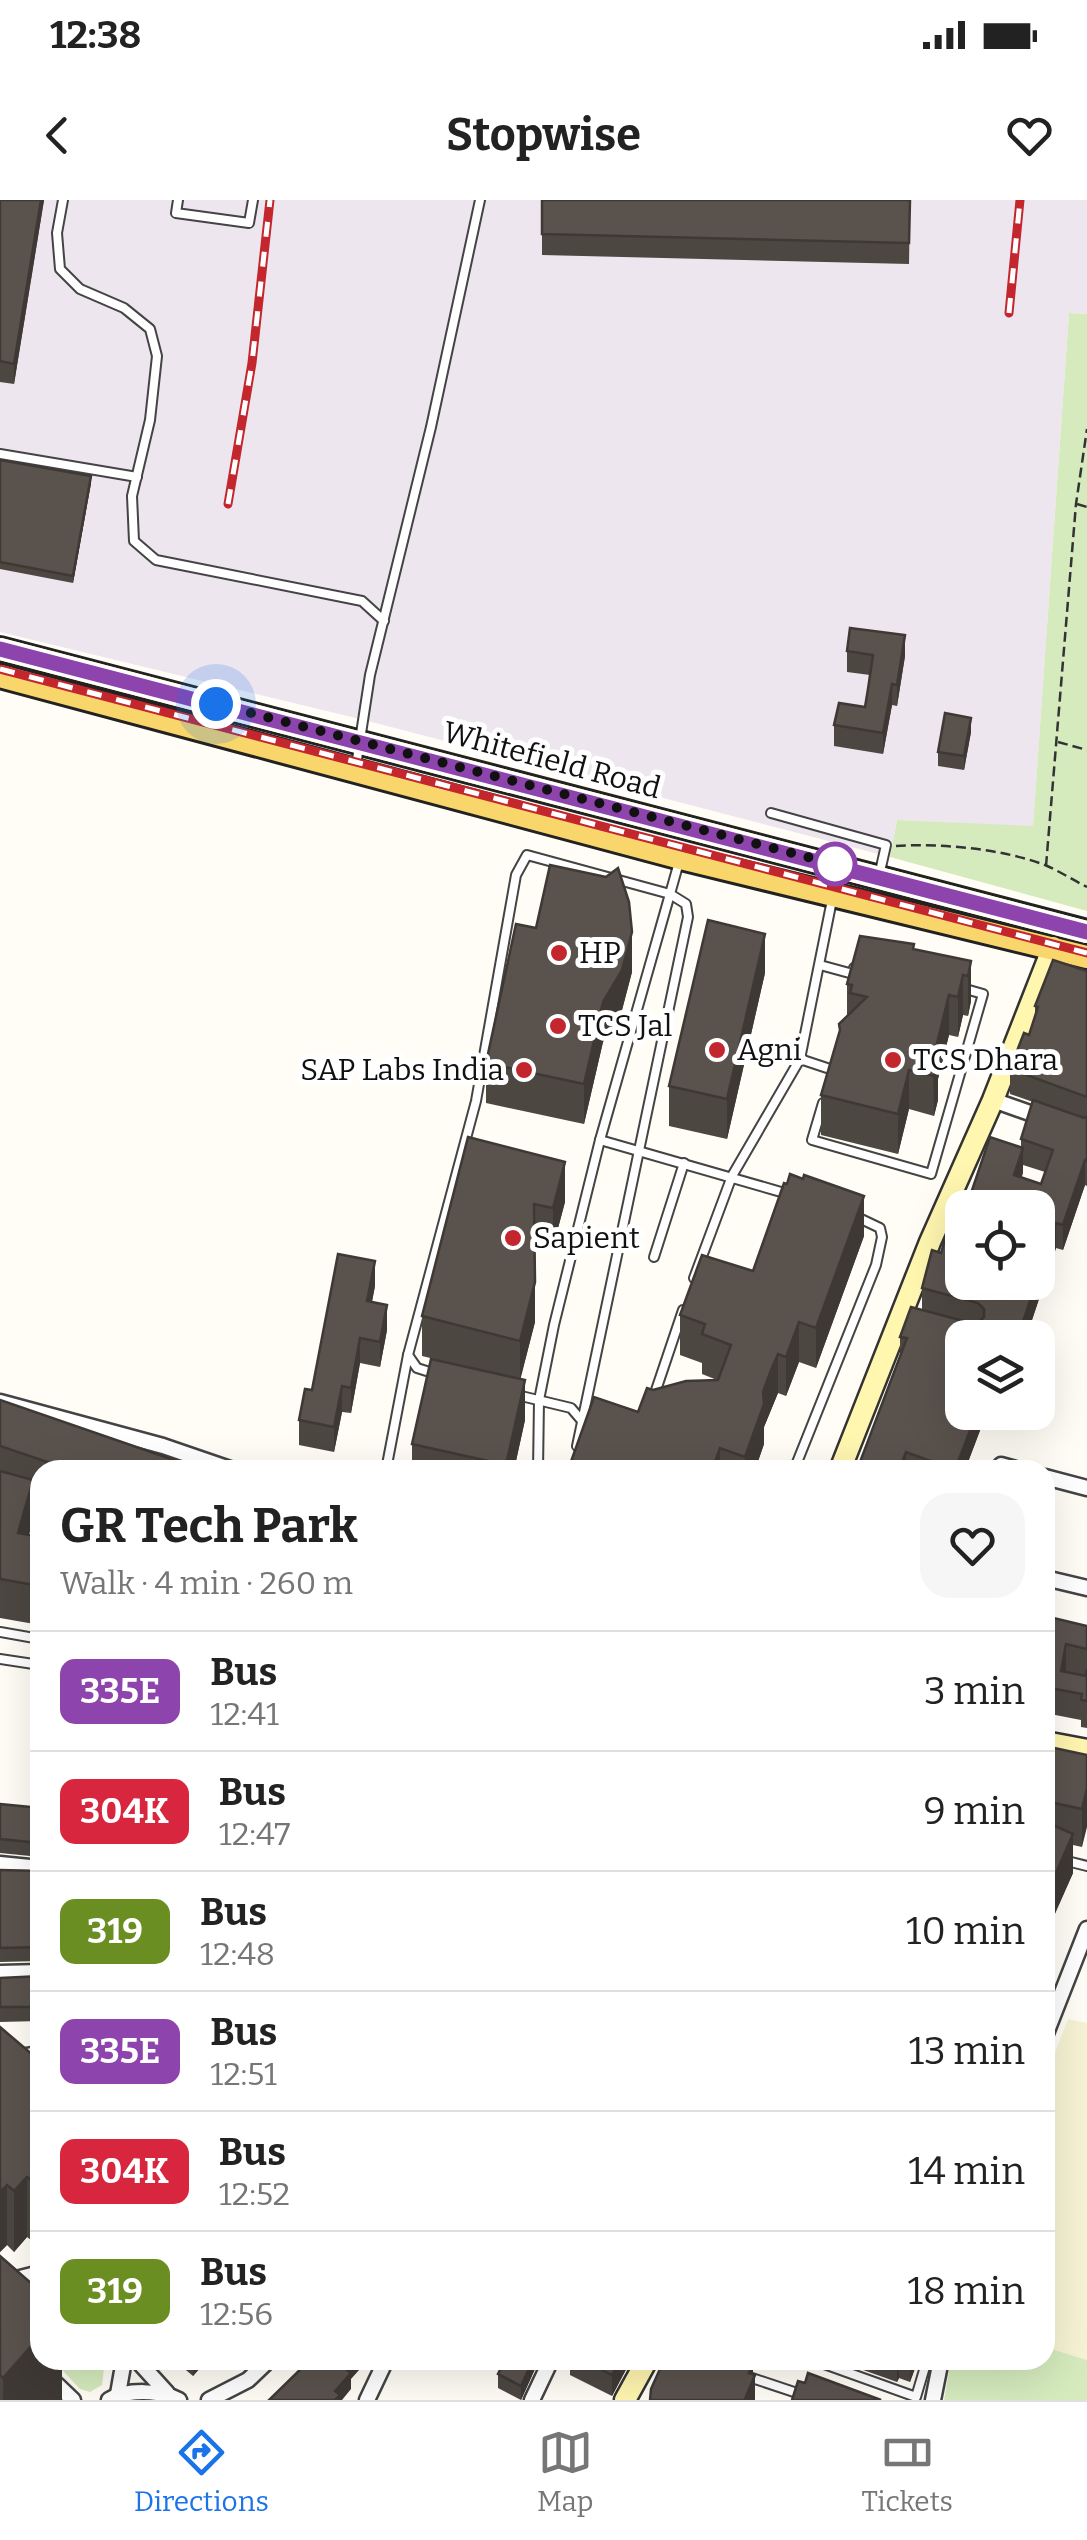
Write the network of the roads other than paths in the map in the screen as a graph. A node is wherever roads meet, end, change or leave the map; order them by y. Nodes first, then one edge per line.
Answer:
1 (63, 200) edge
2 (178, 200) edge
3 (253, 200) edge
4 (480, 200) edge
5 (0, 454) edge
6 (137, 477) junction
7 (384, 621) junction
8 (0, 649) edge
9 (0, 676) edge
10 (360, 741) junction
11 (355, 771) junction
12 (772, 813) dead end
13 (681, 858) junction
14 (879, 876) junction
15 (670, 894) junction
16 (833, 896) junction
17 (1087, 932) edge
18 (1052, 946) junction
19 (1087, 957) edge
20 (857, 958) edge
21 (820, 965) junction
22 (947, 984) edge
23 (800, 1059) junction
24 (993, 1100) junction
25 (1068, 1127) edge
26 (600, 1140) junction
27 (639, 1150) junction
28 (684, 1163) junction
29 (732, 1176) junction
30 (800, 1198) edge
31 (851, 1215) edge
32 (654, 1257) dead end
33 (693, 1281) edge
34 (687, 1298) edge
35 (408, 1356) junction
36 (451, 1378) edge
37 (503, 1392) edge
38 (539, 1400) junction
39 (0, 1402) edge
40 (652, 1402) edge
41 (583, 1422) junction
42 (598, 1426) edge
43 (575, 1454) edge
44 (204, 1460) edge
45 (388, 1460) edge
46 (538, 1460) edge
47 (798, 1460) edge
48 (845, 1460) edge
49 (1055, 1480) edge
50 (1087, 1488) edge
51 (1055, 1580) edge
52 (1087, 1588) edge
53 (0, 1632) edge
54 (30, 1637) edge
55 (0, 1659) edge
56 (30, 1664) edge
57 (1055, 1744) edge
58 (1087, 1750) edge
59 (1059, 1858) edge
60 (0, 1864) edge
61 (1087, 1866) edge
62 (30, 1867) edge
63 (1087, 1929) edge
64 (30, 1972) edge
65 (0, 1973) edge
66 (1055, 2011) edge
67 (30, 2055) edge
68 (0, 2060) edge
69 (30, 2276) edge
70 (0, 2283) edge
71 (40, 2370) edge
72 (121, 2370) edge
73 (148, 2370) edge
74 (258, 2370) edge
75 (381, 2370) edge
76 (546, 2370) edge
77 (642, 2370) edge
78 (841, 2370) edge
79 (924, 2370) edge
80 (939, 2370) edge
81 (731, 2372) edge
82 (173, 2396) edge
83 (111, 2398) edge
84 (73, 2400) edge
85 (209, 2400) edge
86 (367, 2400) edge
87 (532, 2400) edge
88 (625, 2400) edge
89 (818, 2400) edge
90 (933, 2400) edge

1 - 6 lane
2 - 3 lane
4 - 7 lane
5 - 6 lane
6 - 7 lane
7 - 10 lane
8 - 10 main road, Whitefield Road
9 - 11 main road, Whitefield Road
10 - 11 lane
10 - 14 main road, Whitefield Road
11 - 13 main road, Whitefield Road
12 - 14 lane
13 - 15 lane
13 - 16 main road, Whitefield Road
14 - 17 main road, Whitefield Road
15 - 26 lane
15 - 27 lane
15 - 35 lane
16 - 18 main road, Whitefield Road
16 - 21 lane
18 - 19 main road, Whitefield Road
18 - 24 street
20 - 21 lane
21 - 23 lane
22 - 23 lane
23 - 29 lane
24 - 25 street
24 - 48 street
26 - 27 lane
26 - 38 lane
27 - 28 lane
27 - 41 lane
28 - 29 lane
28 - 32 lane
29 - 30 lane
29 - 33 lane
31 - 47 lane
34 - 40 lane
35 - 36 lane
35 - 45 lane
37 - 38 lane
38 - 41 lane
38 - 46 lane
39 - 44 street
41 - 42 lane
41 - 43 lane
49 - 50 street
51 - 52 street
53 - 54 lane
55 - 56 lane
57 - 58 street
59 - 61 lane
60 - 62 street
63 - 66 street
64 - 65 street
67 - 68 street
69 - 70 street
71 - 84 street
72 - 83 street
73 - 82 street
74 - 85 street
75 - 86 street
76 - 87 street
77 - 88 street
78 - 79 lane
80 - 90 street
81 - 89 lane
82 - 83 street

